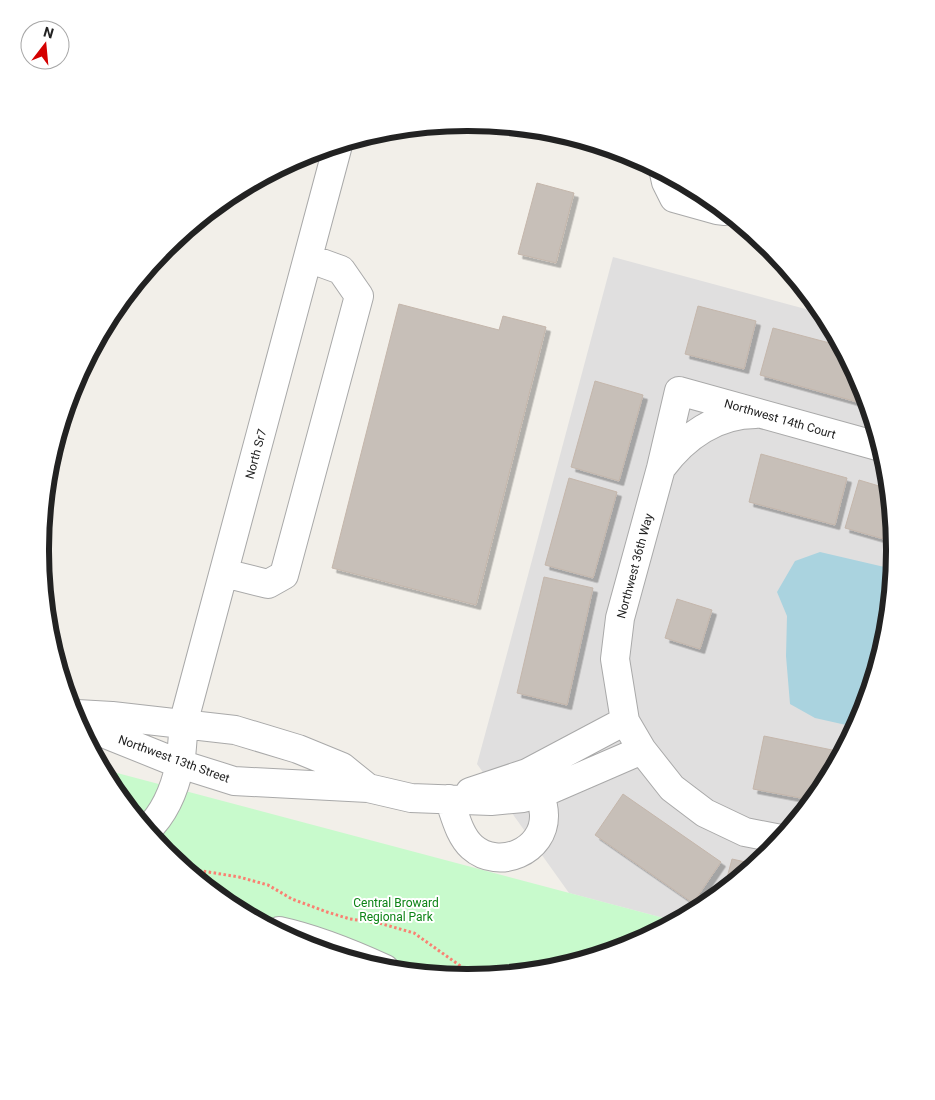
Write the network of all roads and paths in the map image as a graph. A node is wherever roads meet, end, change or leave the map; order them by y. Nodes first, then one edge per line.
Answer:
1 (336, 152) edge
2 (666, 181) edge
3 (707, 207) edge
4 (308, 258) junction
5 (680, 391) joint
6 (764, 414) junction
7 (873, 445) edge
8 (661, 468) junction
9 (224, 573) junction
10 (83, 714) edge
11 (86, 721) edge
12 (625, 721) junction
13 (184, 723) junction
14 (642, 750) junction
15 (180, 764) junction
16 (584, 776) junction
17 (533, 783) junction
18 (368, 788) junction
19 (449, 799) junction
20 (152, 825) edge
21 (543, 826) junction
22 (772, 837) edge
23 (198, 870) edge
24 (465, 969) edge

1 - 4 street, North Sr7
2 - 3 street
4 - 9 street, North Sr7
4 - 9 street
5 - 6 street, Northwest 14th Court
5 - 8 street, Northwest 36th Way
6 - 7 street, Northwest 14th Court
6 - 8 street, Northwest 36th Way
8 - 12 street, Northwest 36th Way
9 - 13 street, North Sr7
10 - 13 street, Northwest 13th Street
11 - 15 street, Northwest 13th Street
12 - 14 street, Northwest 36th Way
12 - 17 street, Northwest 13th Street
13 - 15 street, North Sr7
13 - 18 street, Northwest 13th Street
14 - 16 street, Northwest 13th Street
14 - 22 street
15 - 18 street, Northwest 13th Street
15 - 20 street, North Sr7
16 - 17 street, Northwest 13th Street
16 - 21 street
17 - 19 street, Northwest 13th Street
17 - 21 street
18 - 19 street, Northwest 13th Street
19 - 21 street
23 - 24 path

